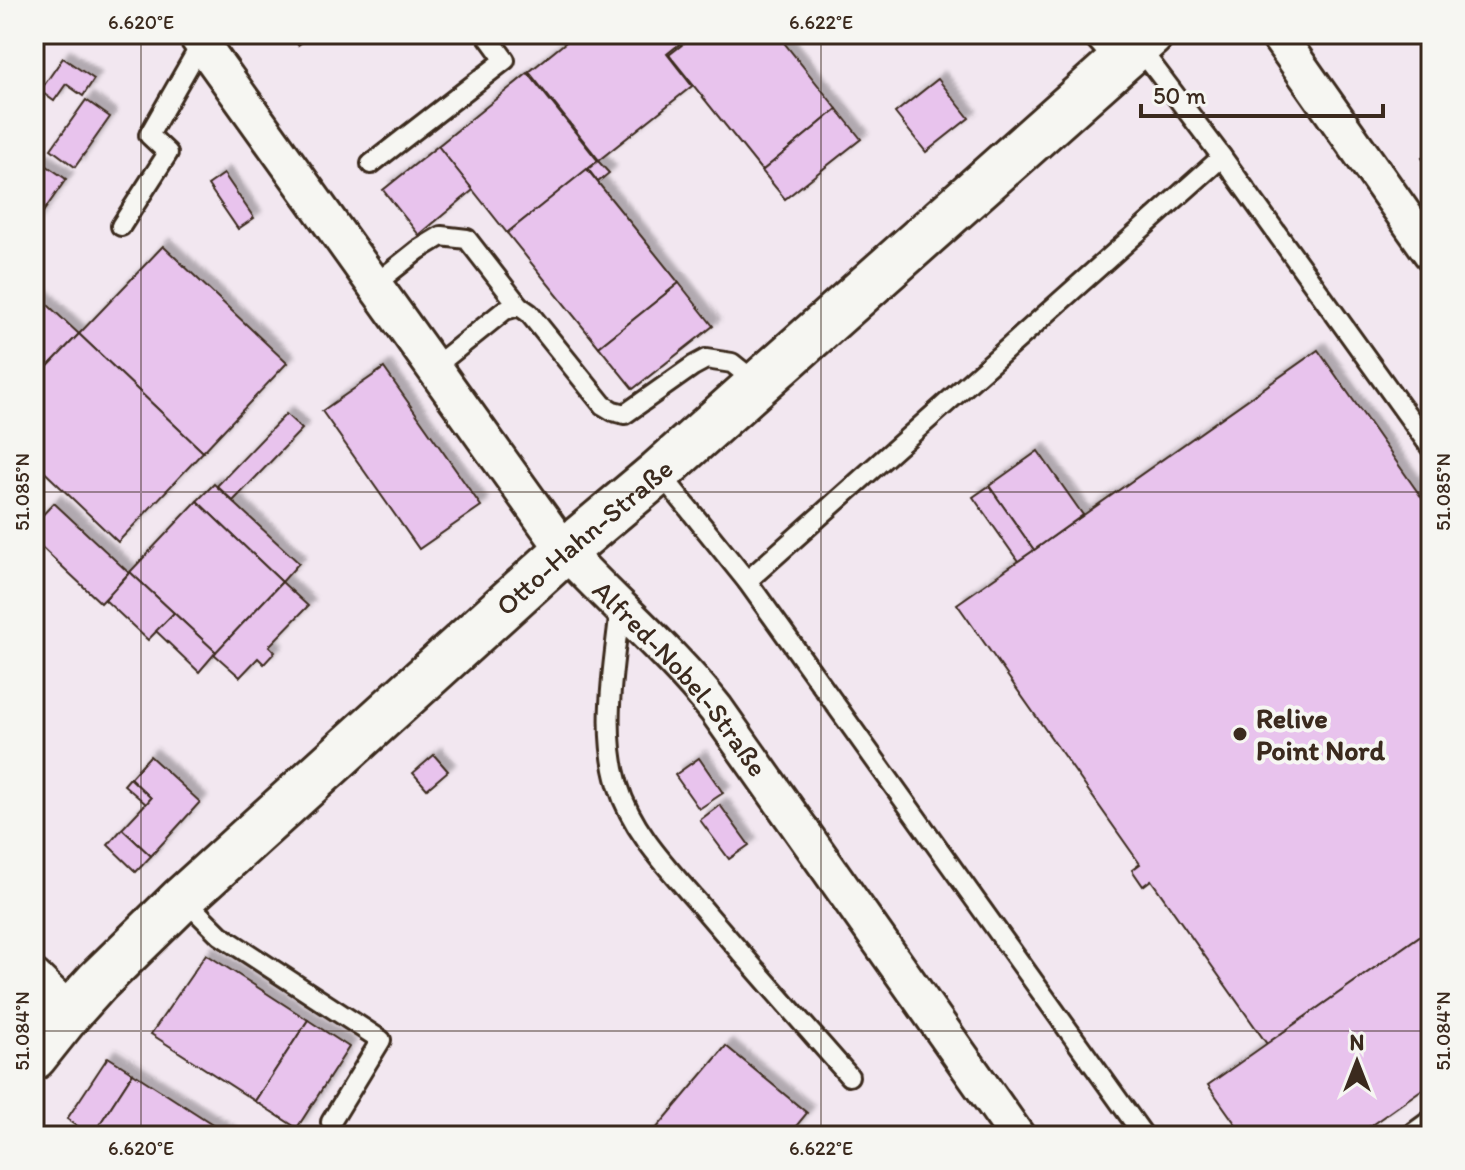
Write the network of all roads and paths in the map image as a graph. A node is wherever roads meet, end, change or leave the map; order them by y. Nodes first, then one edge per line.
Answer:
1 (486, 34) edge
2 (1277, 34) edge
3 (198, 39) edge
4 (1124, 44) edge
5 (1222, 157) junction
6 (371, 164) dead end
7 (121, 226) dead end
8 (1431, 253) edge
9 (374, 285) junction
10 (519, 306) junction
11 (433, 368) junction
12 (758, 384) junction
13 (1431, 448) edge
14 (659, 472) junction
15 (565, 551) junction
16 (747, 581) junction
17 (620, 609) junction
18 (183, 898) junction
19 (34, 977) edge
20 (70, 1012) junction
21 (34, 1057) edge
22 (849, 1076) dead end
23 (1431, 1120) edge
24 (331, 1122) dead end
25 (1017, 1136) edge
26 (1144, 1136) edge
27 (1409, 1136) edge

1 - 6 lane
2 - 8 street
3 - 7 lane
3 - 9 street, Alfred-Nobel-Straße
4 - 5 lane
4 - 12 street, Otto-Hahn-Straße
5 - 13 lane
5 - 16 lane
9 - 10 lane
9 - 11 street, Alfred-Nobel-Straße
10 - 11 lane
10 - 12 lane
11 - 15 street, Alfred-Nobel-Straße
12 - 14 street, Otto-Hahn-Straße
14 - 15 street, Otto-Hahn-Straße
14 - 16 lane
15 - 17 street, Alfred-Nobel-Straße
15 - 18 street, Otto-Hahn-Straße
16 - 26 lane
17 - 22 lane
17 - 25 street, Alfred-Nobel-Straße
18 - 20 street, Otto-Hahn-Straße
18 - 24 lane
19 - 20 street
20 - 21 street, Otto-Hahn-Straße
23 - 27 lane

